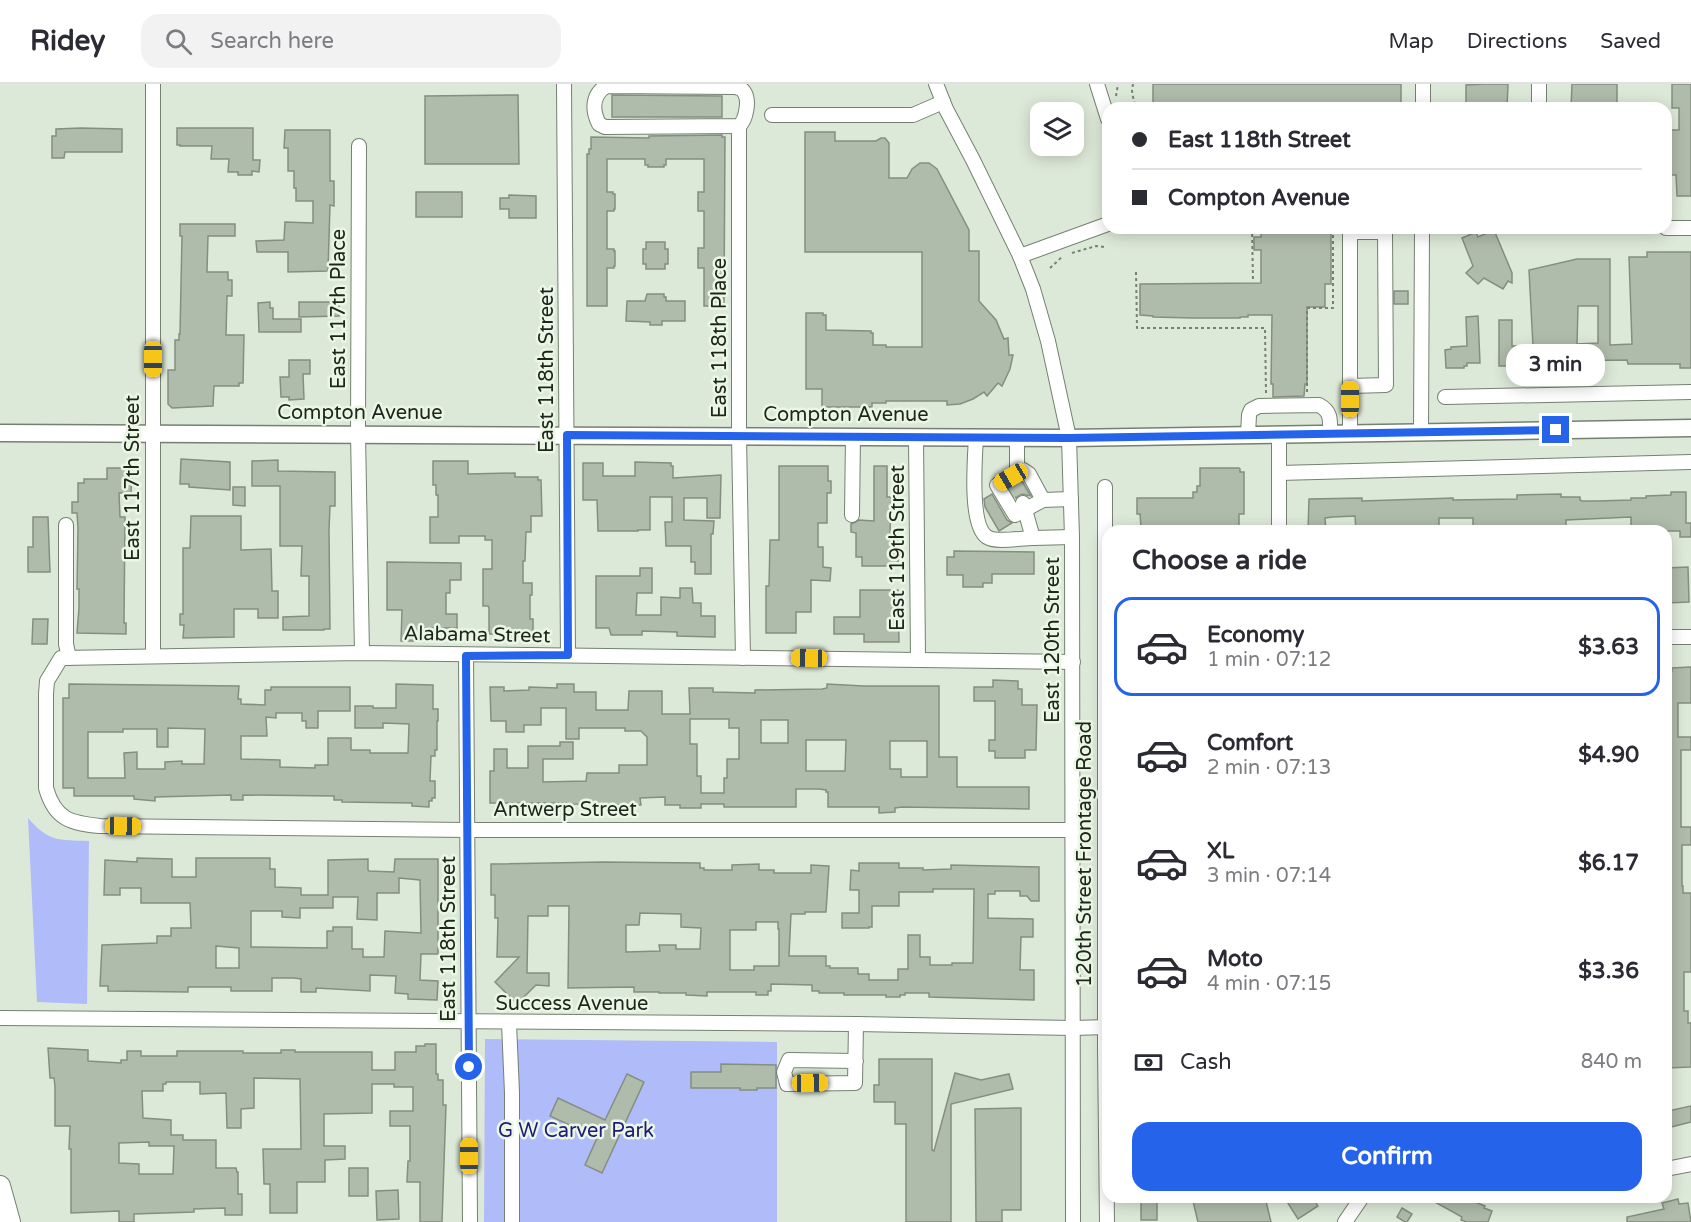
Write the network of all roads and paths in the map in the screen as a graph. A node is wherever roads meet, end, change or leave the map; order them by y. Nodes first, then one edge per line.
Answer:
1 (153, 84) edge
2 (564, 84) edge
3 (936, 84) edge
4 (1097, 84) edge
5 (1118, 84) edge
6 (1133, 84) edge
7 (1423, 84) edge
8 (1539, 84) edge
9 (1116, 98) dead end
10 (943, 102) junction
11 (1103, 102) edge
12 (1134, 102) edge
13 (1423, 102) edge
14 (1539, 102) edge
15 (772, 115) dead end
16 (740, 126) junction
17 (359, 146) dead end
18 (1102, 226) edge
19 (1672, 228) edge
20 (1691, 228) edge
21 (1252, 234) edge
22 (1333, 234) edge
23 (1350, 234) edge
24 (1385, 234) edge
25 (1422, 234) edge
26 (1105, 247) dead end
27 (1020, 256) junction
28 (1050, 268) dead end
29 (1136, 272) dead end
30 (1253, 281) dead end
31 (1350, 386) junction
32 (1691, 392) edge
33 (1266, 396) dead end
34 (1307, 396) dead end
35 (1444, 397) dead end
36 (1691, 428) edge
37 (0, 432) edge
38 (153, 432) junction
39 (1421, 432) junction
40 (358, 434) junction
41 (1279, 434) junction
42 (1330, 434) junction
43 (1350, 434) junction
44 (567, 435) junction
45 (1248, 435) junction
46 (739, 436) junction
47 (853, 436) junction
48 (916, 437) junction
49 (976, 437) junction
50 (1017, 438) junction
51 (1069, 438) junction
52 (1691, 462) edge
53 (1279, 473) junction
54 (1013, 478) junction
55 (1105, 487) dead end
56 (1071, 499) junction
57 (1043, 500) junction
58 (1024, 506) junction
59 (852, 515) dead end
60 (66, 525) dead end
61 (1105, 525) edge
62 (1279, 525) edge
63 (1072, 537) junction
64 (1033, 538) junction
65 (1691, 637) edge
66 (1672, 638) edge
67 (362, 653) junction
68 (568, 655) junction
69 (153, 656) junction
70 (466, 656) junction
71 (65, 658) junction
72 (743, 658) junction
73 (918, 659) junction
74 (1073, 662) junction
75 (468, 830) junction
76 (1073, 830) junction
77 (0, 1018) edge
78 (468, 1023) junction
79 (509, 1023) junction
80 (856, 1024) junction
81 (1102, 1027) edge
82 (1073, 1028) junction
83 (856, 1061) junction
84 (1691, 1164) edge
85 (1672, 1168) edge
86 (0, 1186) edge
87 (1107, 1203) edge
88 (1358, 1203) edge
89 (10, 1222) edge
90 (470, 1222) edge
91 (512, 1222) edge
92 (1073, 1222) edge
93 (1107, 1222) edge
94 (1346, 1222) edge

1 - 38 street, East 117th Street
2 - 44 street, East 118th Street
3 - 10 street, East 120th Street
4 - 11 street
5 - 9 path
6 - 12 path
7 - 13 street
8 - 14 street
10 - 15 street
10 - 27 street, East 120th Street
16 - 16 street, East 118th Place
16 - 46 street, East 118th Place
17 - 40 street, East 117th Place
18 - 27 street
19 - 20 street
21 - 30 path
22 - 34 path
23 - 31 street
24 - 31 street
25 - 39 street
26 - 28 path
27 - 51 street, East 120th Street
29 - 33 path
31 - 43 street
32 - 35 street
36 - 39 main road, Compton Avenue
37 - 38 main road, Compton Avenue
38 - 40 main road, Compton Avenue
38 - 69 street, East 117th Street
39 - 43 main road, Compton Avenue
40 - 44 main road, Compton Avenue
40 - 67 street, East 117th Place
41 - 42 main road, Compton Avenue
41 - 45 main road, Compton Avenue
41 - 53 street
42 - 43 main road, Compton Avenue
42 - 45 street
44 - 46 main road, Compton Avenue
44 - 68 street, East 118th Street
45 - 51 main road, Compton Avenue
46 - 47 main road, Compton Avenue
46 - 72 street, East 118th Place
47 - 48 main road, Compton Avenue
47 - 59 street
48 - 49 main road, Compton Avenue
48 - 73 street, East 119th Street
49 - 50 main road, Compton Avenue
49 - 64 street
50 - 51 main road, Compton Avenue
50 - 54 street
51 - 56 street, East 120th Street
52 - 53 street
53 - 62 street
54 - 57 street
54 - 58 street
55 - 61 street, 120th Street Frontage Road
56 - 57 street
56 - 63 street, East 120th Street
57 - 58 street
58 - 64 street
60 - 71 street
63 - 64 street
63 - 74 street, East 120th Street
65 - 66 street
67 - 69 street, Alabama Street
67 - 70 street, Alabama Street
68 - 70 street, Alabama Street
68 - 72 street, Alabama Street
69 - 71 street, Alabama Street
70 - 75 street, East 118th Street
71 - 75 street, Antwerp Street
72 - 73 street, Alabama Street
73 - 74 street, Alabama Street
74 - 76 street, East 120th Street
75 - 76 street, Antwerp Street
75 - 78 street, East 118th Street
76 - 82 street, East 120th Street
77 - 78 street, Success Avenue
78 - 79 street, Success Avenue
78 - 90 street, East 118th Street
79 - 80 street, Success Avenue
79 - 91 street
80 - 82 street, Success Avenue
80 - 83 street
81 - 82 street, Success Avenue
82 - 92 street, East 120th Street
83 - 83 street
84 - 85 street
86 - 89 highway
87 - 93 street, 120th Street Frontage Road
88 - 94 street

